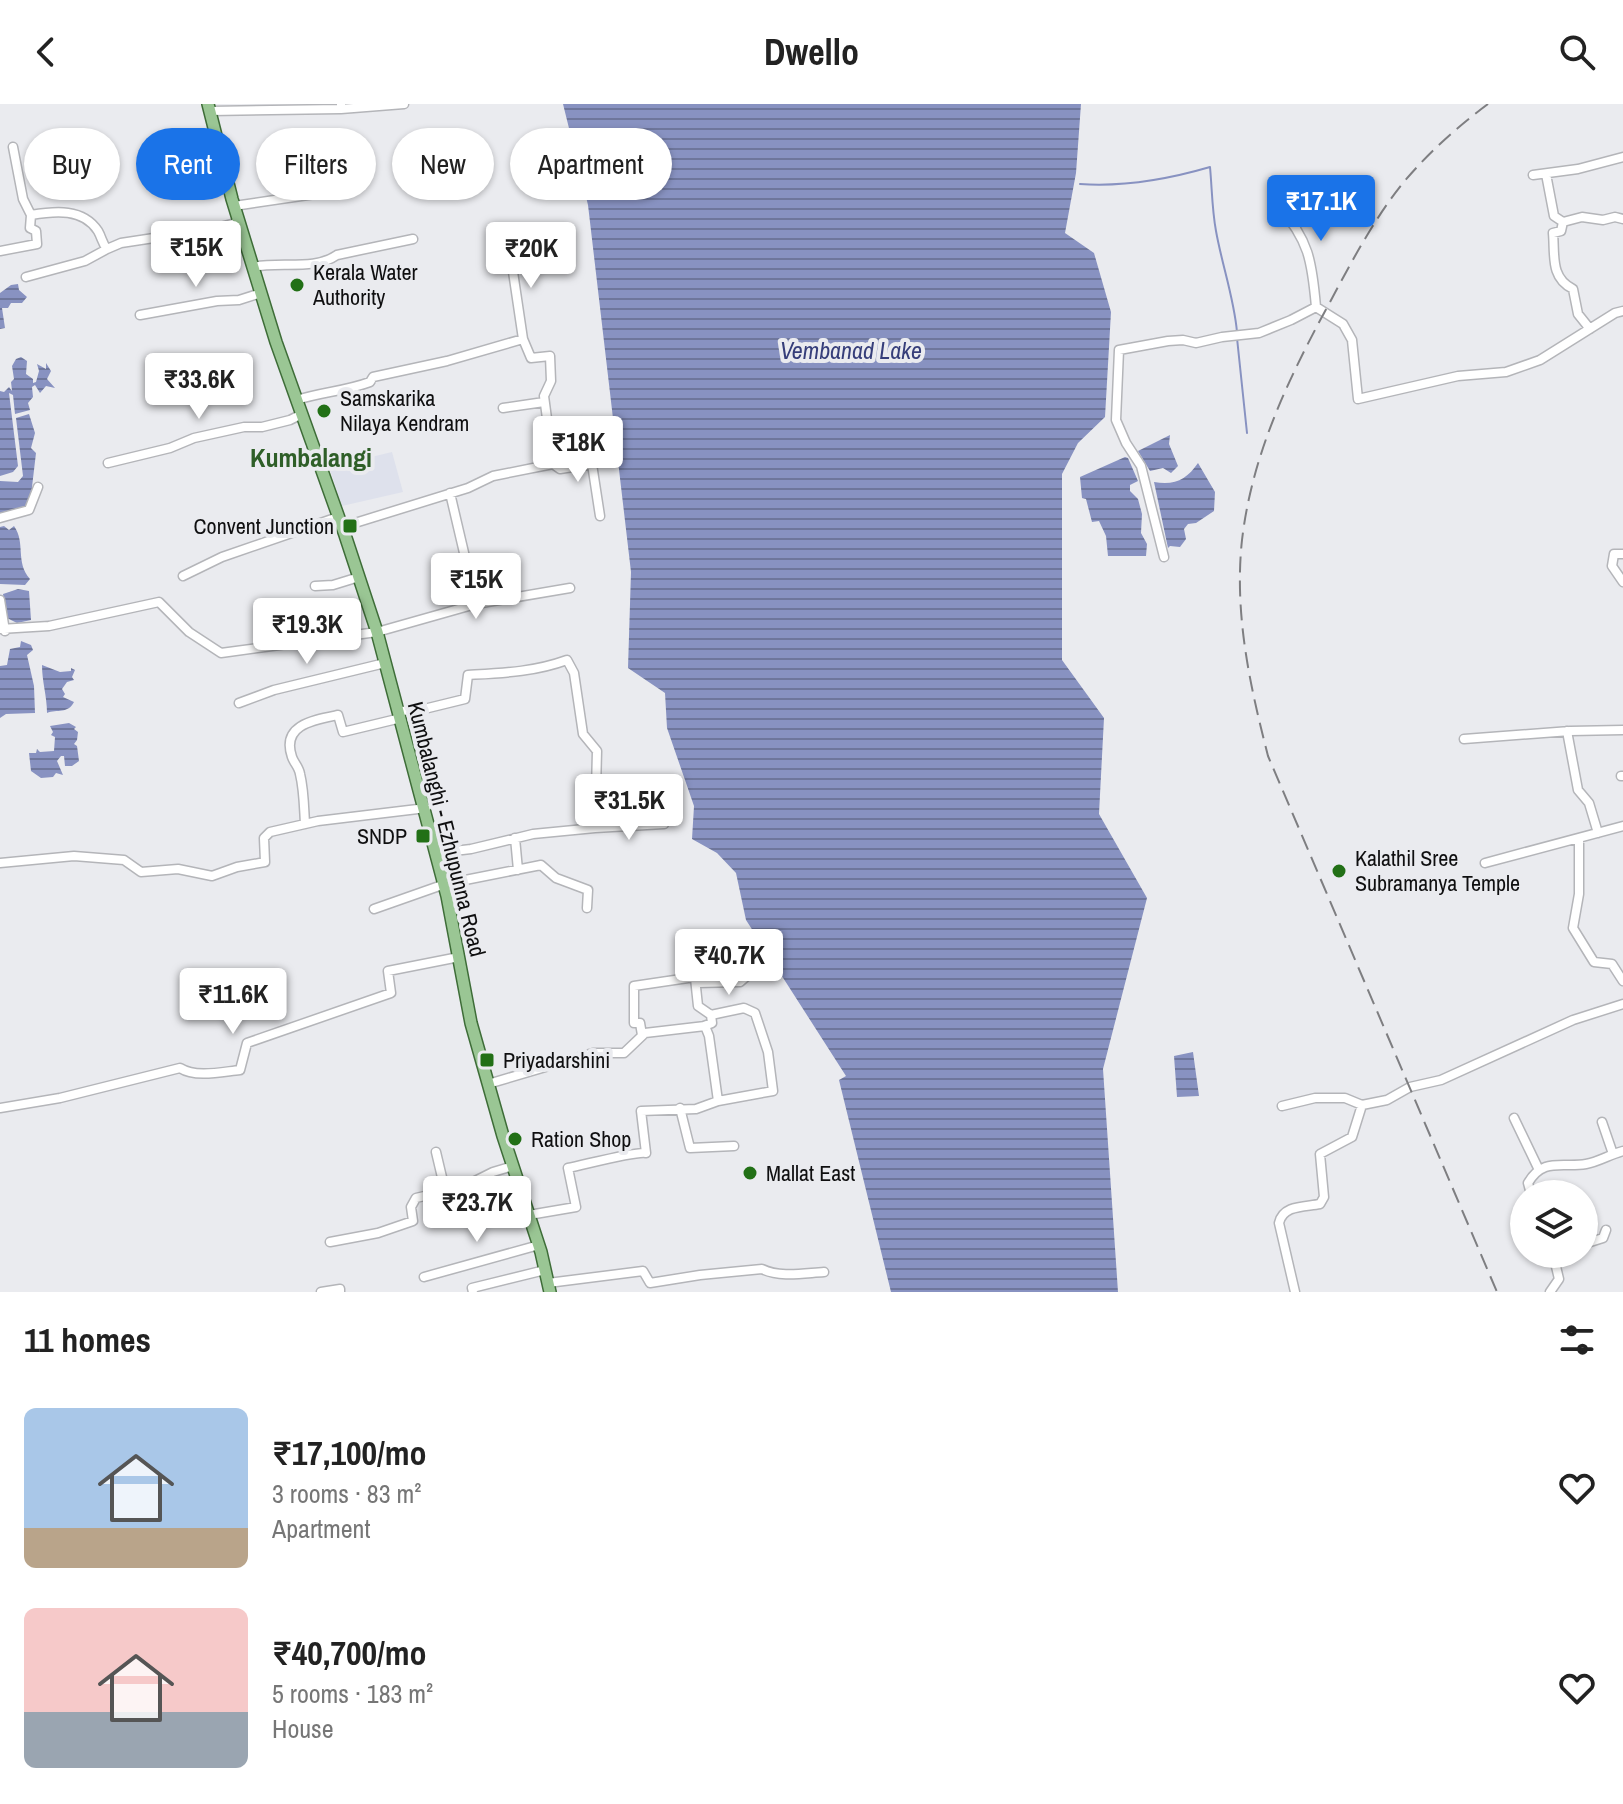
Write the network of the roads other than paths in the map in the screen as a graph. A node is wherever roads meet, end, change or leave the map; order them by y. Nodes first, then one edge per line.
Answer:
1 (404, 104) edge
2 (341, 106) edge
3 (209, 108) edge
4 (13, 147) dead end
5 (1623, 157) edge
6 (1546, 174) junction
7 (1533, 175) dead end
8 (274, 200) edge
9 (1278, 205) dead end
10 (234, 206) junction
11 (31, 215) junction
12 (1623, 219) edge
13 (239, 222) junction
14 (1563, 222) junction
15 (534, 237) dead end
16 (413, 239) dead end
17 (107, 249) junction
18 (0, 251) edge
19 (253, 267) junction
20 (26, 277) dead end
21 (261, 293) junction
22 (1316, 307) junction
23 (1623, 311) edge
24 (140, 315) dead end
25 (1590, 329) junction
26 (523, 339) junction
27 (297, 400) junction
28 (544, 402) junction
29 (503, 408) dead end
30 (302, 414) junction
31 (108, 463) dead end
32 (553, 464) junction
33 (38, 487) dead end
34 (450, 493) junction
35 (600, 516) dead end
36 (0, 518) edge
37 (340, 522) junction
38 (1623, 554) edge
39 (1164, 557) dead end
40 (183, 576) dead end
41 (359, 577) junction
42 (1623, 582) edge
43 (315, 586) dead end
44 (570, 588) dead end
45 (0, 600) edge
46 (476, 604) junction
47 (2, 630) edge
48 (377, 632) junction
49 (385, 663) junction
50 (239, 703) dead end
51 (400, 715) junction
52 (1623, 730) edge
53 (1567, 731) junction
54 (1464, 739) dead end
55 (426, 808) junction
56 (305, 824) junction
57 (664, 824) dead end
58 (1623, 826) edge
59 (595, 828) junction
60 (1598, 833) junction
61 (515, 838) junction
62 (1579, 838) junction
63 (437, 853) junction
64 (0, 863) edge
65 (1485, 863) dead end
66 (518, 870) junction
67 (445, 884) junction
68 (587, 908) dead end
69 (374, 909) dead end
70 (459, 957) junction
71 (747, 976) dead end
72 (1623, 981) edge
73 (696, 983) junction
74 (1623, 1004) edge
75 (711, 1015) junction
76 (704, 1026) junction
77 (642, 1035) junction
78 (488, 1084) junction
79 (718, 1101) junction
80 (1362, 1105) junction
81 (1282, 1106) dead end
82 (0, 1108) edge
83 (680, 1108) junction
84 (1514, 1118) dead end
85 (1602, 1122) dead end
86 (734, 1146) dead end
87 (436, 1152) dead end
88 (1618, 1152) edge
89 (513, 1166) junction
90 (1539, 1170) junction
91 (1531, 1180) edge
92 (445, 1190) junction
93 (529, 1215) junction
94 (1606, 1230) dead end
95 (1598, 1240) edge
96 (330, 1242) dead end
97 (539, 1245) junction
98 (1556, 1268) edge
99 (545, 1270) junction
100 (824, 1272) dead end
101 (424, 1277) dead end
102 (549, 1288) edge
103 (321, 1292) edge
104 (340, 1292) edge
105 (473, 1292) edge
106 (1295, 1292) edge
107 (1550, 1292) edge

1 - 2 street
2 - 3 street
3 - 10 main road, Kumbalanghi - Ezhupunna Road
4 - 11 street
5 - 6 street
6 - 7 street
6 - 14 street
8 - 10 street
9 - 22 street
10 - 13 main road, Kumbalanghi - Ezhupunna Road
11 - 17 street
11 - 18 street
12 - 14 street
13 - 17 street
13 - 19 main road, Kumbalanghi - Ezhupunna Road
14 - 25 street
15 - 26 street
16 - 19 street
17 - 20 street
19 - 21 main road, Kumbalanghi - Ezhupunna Road
21 - 24 street
21 - 27 main road, Kumbalanghi - Ezhupunna Road
22 - 25 street
22 - 39 street
23 - 25 street
26 - 27 street
26 - 28 street
27 - 30 main road, Kumbalanghi - Ezhupunna Road
28 - 29 street
28 - 32 street
30 - 31 street
30 - 37 main road, Kumbalanghi - Ezhupunna Road
32 - 34 street
32 - 35 street
33 - 36 street
34 - 37 street
34 - 46 street
37 - 40 street
37 - 41 main road, Kumbalanghi - Ezhupunna Road
38 - 42 street
41 - 43 street
41 - 48 main road, Kumbalanghi - Ezhupunna Road
44 - 46 street
45 - 47 street
46 - 48 street
47 - 48 street
48 - 49 main road, Kumbalanghi - Ezhupunna Road
49 - 50 street
49 - 51 main road, Kumbalanghi - Ezhupunna Road
51 - 55 main road, Kumbalanghi - Ezhupunna Road
51 - 56 street
51 - 59 street
52 - 53 street
53 - 54 street
53 - 60 street
55 - 56 street
55 - 63 main road, Kumbalanghi - Ezhupunna Road
56 - 64 street
57 - 59 street
58 - 60 street
59 - 61 street
60 - 62 street
61 - 63 street
61 - 66 street
62 - 65 street
62 - 72 street
63 - 67 main road, Kumbalanghi - Ezhupunna Road
66 - 67 street
66 - 68 street
67 - 69 street
67 - 70 main road, Kumbalanghi - Ezhupunna Road
70 - 78 main road, Kumbalanghi - Ezhupunna Road
70 - 82 street
71 - 73 street
73 - 75 street
73 - 77 street
74 - 80 street
75 - 76 street
75 - 79 street
76 - 77 street
76 - 79 street
77 - 78 street
78 - 89 main road, Kumbalanghi - Ezhupunna Road
79 - 83 street
80 - 81 street
80 - 106 street
83 - 86 street
83 - 93 street
84 - 90 street
85 - 88 street
87 - 92 street
88 - 90 street
89 - 92 street
89 - 93 main road, Kumbalanghi - Ezhupunna Road
90 - 91 street
92 - 96 street
93 - 97 main road, Kumbalanghi - Ezhupunna Road
94 - 95 street
97 - 99 main road, Kumbalanghi - Ezhupunna Road
97 - 101 street
98 - 107 street
99 - 102 main road, Kumbalanghi - Ezhupunna Road
99 - 105 street
100 - 102 street
103 - 104 street

